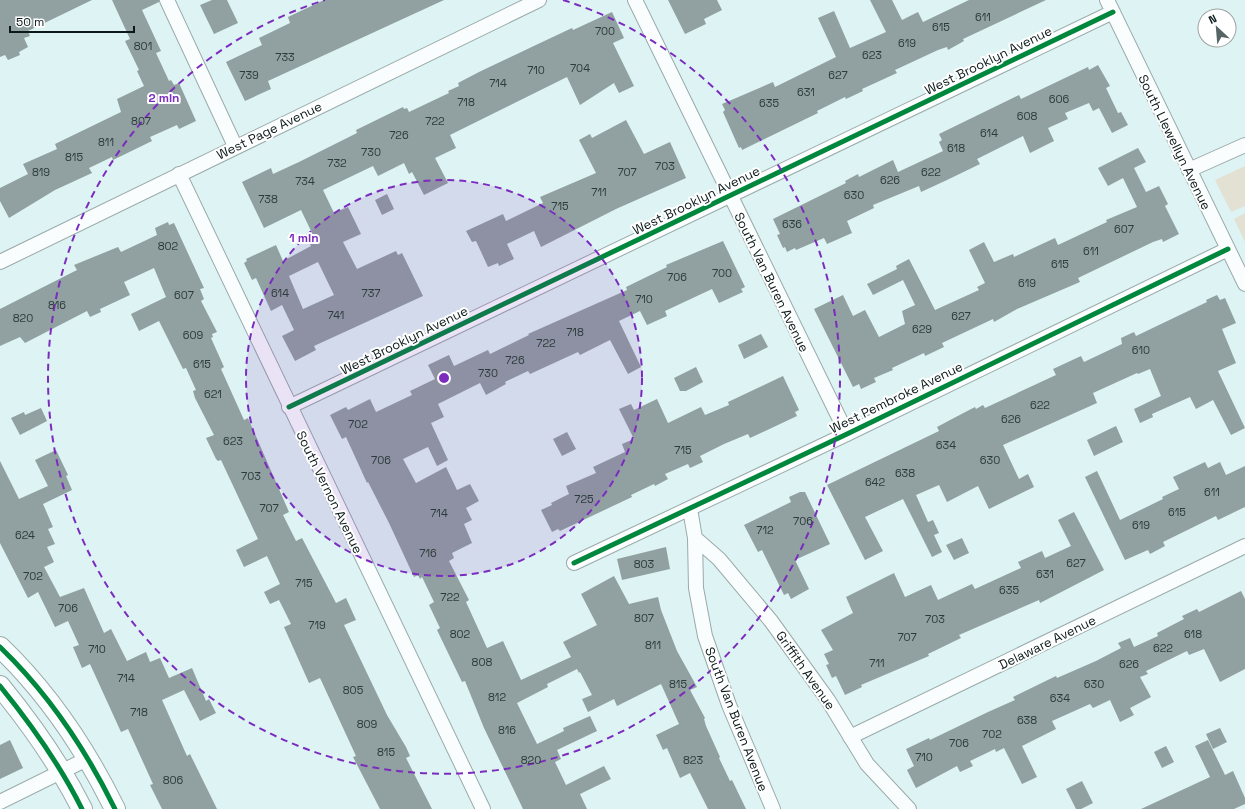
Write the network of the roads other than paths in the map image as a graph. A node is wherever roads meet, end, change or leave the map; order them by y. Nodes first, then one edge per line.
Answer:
1 (167, 0) edge
2 (539, 0) edge
3 (635, 0) edge
4 (1110, 6) edge
5 (1245, 145) edge
6 (235, 146) junction
7 (1189, 170) junction
8 (179, 174) junction
9 (729, 196) junction
10 (1228, 249) junction
11 (0, 262) edge
12 (1245, 284) edge
13 (289, 407) junction
14 (847, 434) junction
15 (690, 509) junction
16 (694, 538) junction
17 (1245, 546) edge
18 (574, 563) dead end
19 (0, 647) edge
20 (0, 686) edge
21 (850, 737) junction
22 (89, 758) junction
23 (60, 772) junction
24 (0, 802) edge
25 (82, 809) edge
26 (115, 809) edge
27 (483, 809) edge
28 (773, 809) edge
29 (909, 809) edge

1 - 6 street
2 - 6 street, West Page Avenue
3 - 9 street, South Van Buren Avenue
4 - 7 street, South Llewellyn Avenue
4 - 9 street, West Brooklyn Avenue
5 - 7 street
6 - 8 street, West Page Avenue
7 - 10 street, South Llewellyn Avenue
8 - 11 street, West Page Avenue
8 - 13 street, South Vernon Avenue
9 - 13 street, West Brooklyn Avenue
9 - 14 street, South Van Buren Avenue
10 - 12 street, South Llewellyn Avenue
10 - 14 street, West Pembroke Avenue
13 - 27 street, South Vernon Avenue
14 - 15 street, West Pembroke Avenue
15 - 16 street, South Van Buren Avenue
15 - 18 street, West Pembroke Avenue
16 - 21 street, Griffith Avenue
16 - 28 street, South Van Buren Avenue
17 - 21 street, Delaware Avenue
19 - 22 main road
20 - 23 main road
21 - 29 street, Griffith Avenue
22 - 23 street
22 - 26 main road
23 - 24 street
23 - 25 main road

